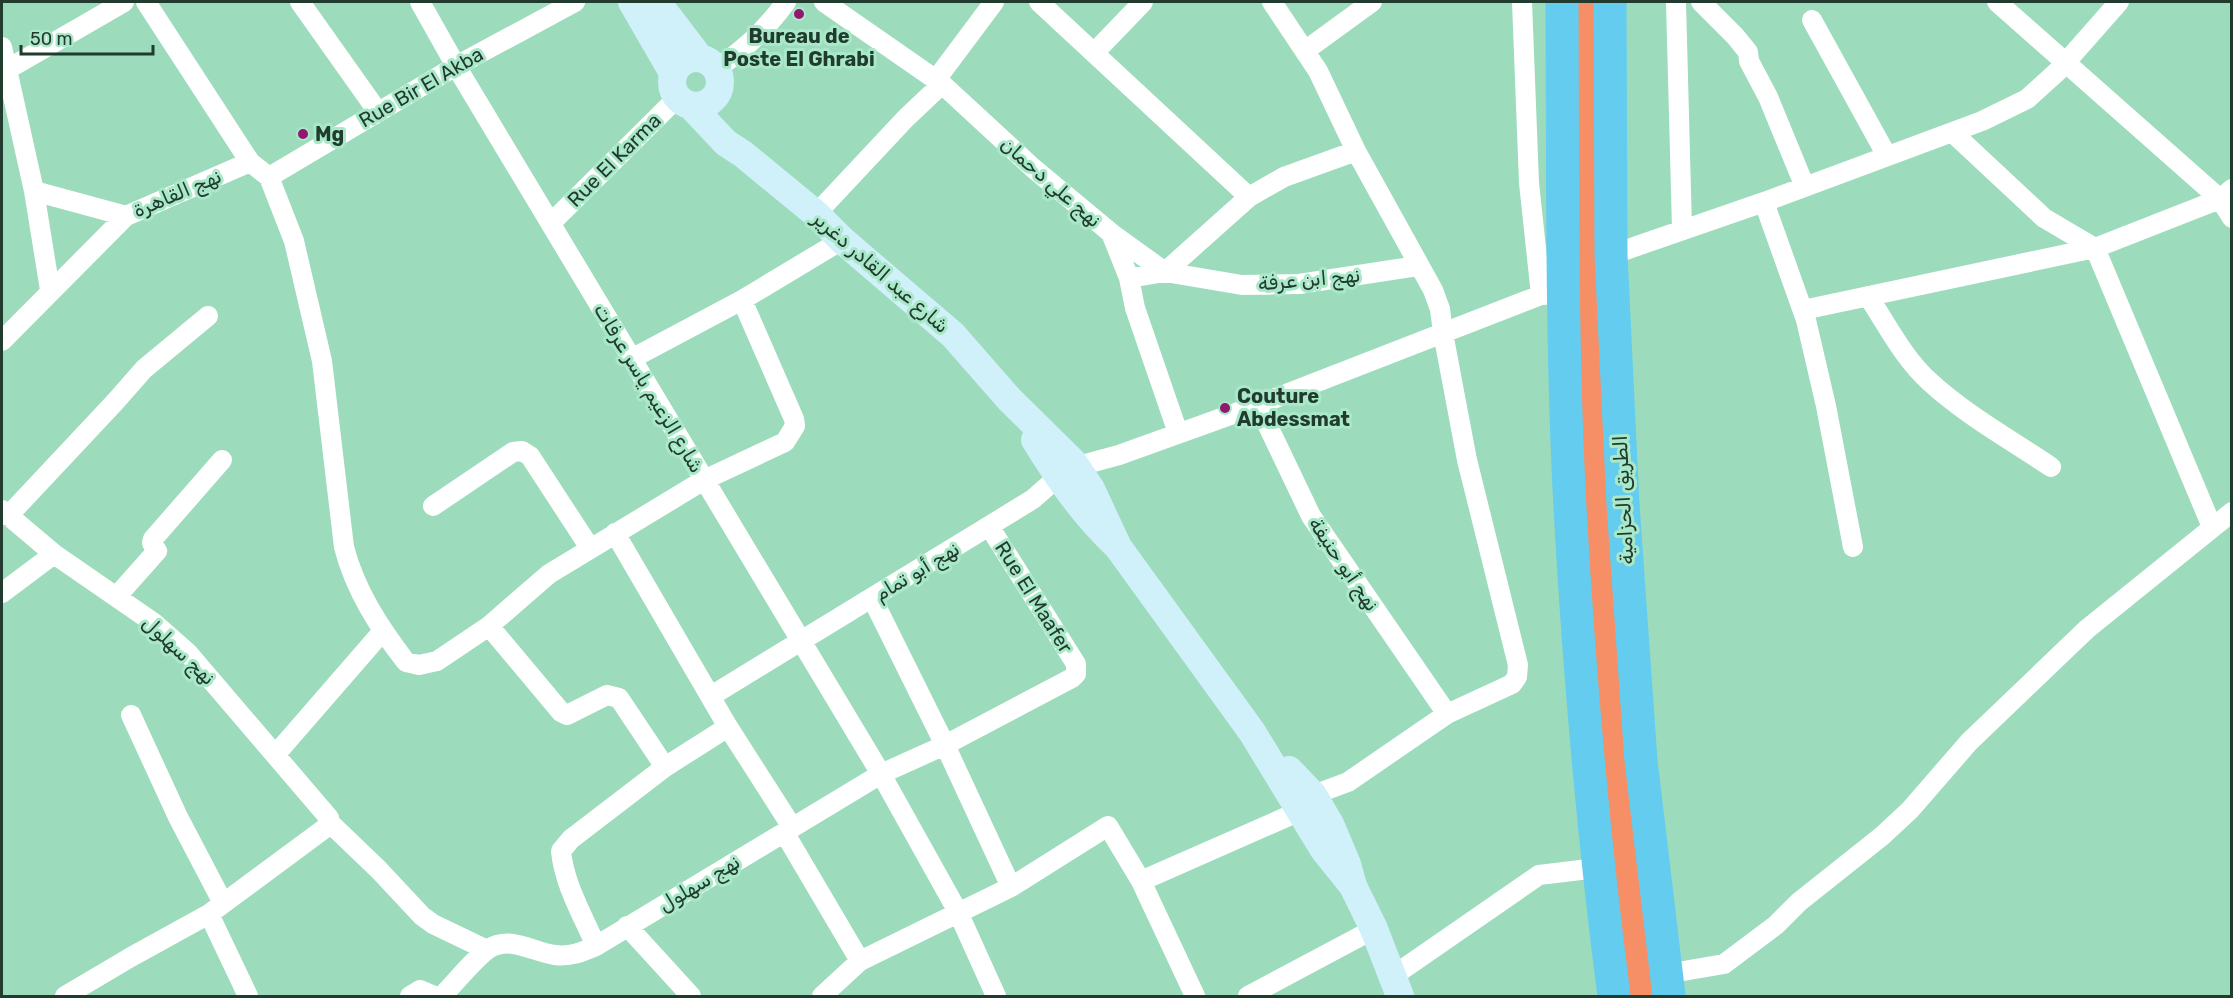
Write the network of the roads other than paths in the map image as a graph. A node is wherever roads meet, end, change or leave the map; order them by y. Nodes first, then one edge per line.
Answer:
1 (124, 2) edge
2 (146, 2) edge
3 (300, 2) edge
4 (420, 2) edge
5 (575, 2) edge
6 (632, 2) edge
7 (657, 2) edge
8 (786, 2) edge
9 (824, 2) edge
10 (994, 2) edge
11 (1039, 2) edge
12 (1143, 2) edge
13 (1272, 2) edge
14 (1372, 2) edge
15 (1522, 2) edge
16 (1562, 2) edge
17 (1610, 2) edge
18 (1676, 2) edge
19 (1701, 2) edge
20 (1996, 2) edge
21 (2119, 2) edge
22 (1812, 20) dead end
23 (2, 47) edge
24 (1306, 50) junction
25 (1094, 53) junction
26 (2065, 63) junction
27 (456, 66) junction
28 (8, 69) junction
29 (712, 70) junction
30 (939, 83) junction
31 (680, 92) junction
32 (378, 112) junction
33 (1953, 133) junction
34 (1356, 151) junction
35 (743, 154) junction
36 (1887, 156) junction
37 (250, 162) junction
38 (269, 177) junction
39 (1805, 187) junction
40 (34, 191) junction
41 (2226, 194) edge
42 (1249, 197) junction
43 (1764, 202) junction
44 (816, 214) junction
45 (126, 216) junction
46 (2232, 218) edge
47 (551, 223) junction
48 (1682, 230) junction
49 (1111, 233) junction
50 (842, 240) junction
51 (2095, 248) junction
52 (1611, 255) junction
53 (1418, 266) junction
54 (1165, 272) junction
55 (1129, 278) junction
56 (50, 290) junction
57 (1552, 295) junction
58 (1868, 296) junction
59 (742, 300) junction
60 (1803, 310) junction
61 (208, 316) dead end
62 (1443, 333) junction
63 (2, 341) edge
64 (633, 358) junction
65 (1258, 405) junction
66 (1178, 433) junction
67 (222, 460) dead end
68 (2051, 467) dead end
69 (1071, 477) junction
70 (704, 480) junction
71 (432, 506) dead end
72 (2232, 512) edge
73 (5, 513) edge
74 (989, 526) junction
75 (2212, 527) junction
76 (615, 533) junction
77 (1853, 547) dead end
78 (590, 548) junction
79 (54, 554) junction
80 (2, 593) edge
81 (117, 596) junction
82 (872, 598) junction
83 (489, 626) junction
84 (382, 632) junction
85 (799, 640) junction
86 (1077, 669) joint
87 (711, 696) junction
88 (1447, 714) junction
89 (131, 715) dead end
90 (728, 727) junction
91 (945, 745) junction
92 (276, 754) junction
93 (664, 767) junction
94 (880, 774) junction
95 (1310, 809) junction
96 (329, 820) junction
97 (788, 829) junction
98 (1597, 868) junction
99 (1141, 881) junction
100 (1011, 887) junction
101 (216, 909) junction
102 (958, 912) junction
103 (627, 926) junction
104 (1374, 928) junction
105 (596, 946) junction
106 (487, 950) junction
107 (860, 961) junction
108 (1668, 985) edge
109 (1397, 986) edge
110 (832, 993) edge
111 (65, 996) edge
112 (248, 996) edge
113 (410, 996) edge
114 (434, 996) edge
115 (442, 996) edge
116 (691, 996) edge
117 (996, 996) edge
118 (1195, 996) edge
119 (1248, 996) edge
120 (1614, 996) edge

1 - 28 street
2 - 37 street
3 - 32 street
4 - 27 street, شارع الزعيم ياسر عرفات
5 - 27 street, Rue Bir El Akba
6 - 31 main road, شارع عبد القادر دغرير
7 - 29 main road, شارع عبد القادر دغرير
8 - 29 street
9 - 30 street, نهج علي دحمان
10 - 30 street
11 - 25 street
12 - 25 street
13 - 24 street
14 - 24 street
15 - 57 street
16 - 57 highway
17 - 52 highway, الطريق الحزامية
18 - 48 street
19 - 39 street
20 - 26 street
21 - 26 street
22 - 36 street
23 - 28 street
24 - 34 street
25 - 42 street
26 - 33 street
26 - 41 street
27 - 32 street, Rue Bir El Akba
27 - 47 street, شارع الزعيم ياسر عرفات
28 - 40 street
29 - 31 main road
29 - 31 main road
29 - 35 main road, شارع عبد القادر دغرير
30 - 44 street
30 - 49 street, نهج علي دحمان
31 - 35 main road, شارع عبد القادر دغرير
31 - 47 street, Rue El Karma
32 - 38 street, Rue Bir El Akba
33 - 36 street
33 - 51 street
34 - 42 street
34 - 53 street
35 - 44 main road, شارع عبد القادر دغرير
36 - 39 street
37 - 38 street
37 - 45 street, نهج القاهرة
38 - 84 street
39 - 43 street
40 - 45 street, نهج القاهرة
40 - 56 street
41 - 46 street
41 - 51 street
42 - 54 street
43 - 48 street
43 - 60 street
44 - 50 main road, شارع عبد القادر دغرير
45 - 56 street
47 - 64 street, شارع الزعيم ياسر عرفات
48 - 52 street
49 - 54 street
49 - 55 street, نهج علي دحمان
50 - 59 street
50 - 69 main road, شارع عبد القادر دغرير
51 - 58 street
51 - 75 street
52 - 108 highway, الطريق الحزامية
53 - 54 street, نهج ابن عرفة
53 - 62 street
54 - 55 street
55 - 66 street, نهج علي دحمان
56 - 63 street
57 - 62 street, نهج أبو تمام
57 - 98 highway
58 - 60 street
58 - 68 street
59 - 64 street
59 - 70 street
60 - 77 street
61 - 73 street
62 - 65 street, نهج أبو تمام
62 - 88 street
64 - 70 street, شارع الزعيم ياسر عرفات
65 - 66 street, نهج أبو تمام
65 - 88 street, نهج أبو حنيفة
66 - 69 street, نهج أبو تمام
67 - 81 street
69 - 74 street, نهج أبو تمام
69 - 95 main road, شارع عبد القادر دغرير
70 - 76 street
70 - 85 street, شارع الزعيم ياسر عرفات
71 - 78 street
72 - 75 street
73 - 79 street, نهج سهلول
74 - 82 street, نهج أبو تمام
74 - 86 street, Rue El Maafer
75 - 108 street
76 - 78 street
76 - 87 street
78 - 83 street
79 - 80 street
79 - 81 street, نهج سهلول
81 - 92 street, نهج سهلول
82 - 85 street, نهج أبو تمام
82 - 91 street
83 - 84 street
83 - 93 street
84 - 92 street
85 - 87 street, نهج أبو تمام
85 - 94 street, شارع الزعيم ياسر عرفات
86 - 91 street, نهج سهلول
87 - 90 street
88 - 95 street
89 - 101 street
90 - 93 street
90 - 97 street
91 - 94 street, نهج سهلول
91 - 100 street
92 - 96 street, نهج سهلول
93 - 105 street
94 - 97 street, نهج سهلول
94 - 102 street, شارع الزعيم ياسر عرفات
95 - 99 street
95 - 104 main road, شارع عبد القادر دغرير
96 - 101 street
96 - 106 street, نهج سهلول
97 - 103 street, نهج سهلول
97 - 107 street
98 - 109 street
98 - 120 highway
99 - 100 street
99 - 118 street
100 - 102 street
101 - 111 street
101 - 112 street
102 - 107 street
102 - 117 street, شارع الزعيم ياسر عرفات
103 - 105 street, نهج سهلول
103 - 116 street
104 - 109 main road, شارع عبد القادر دغرير
104 - 119 street
105 - 106 street, نهج سهلول
106 - 115 street
107 - 110 street
113 - 114 street

